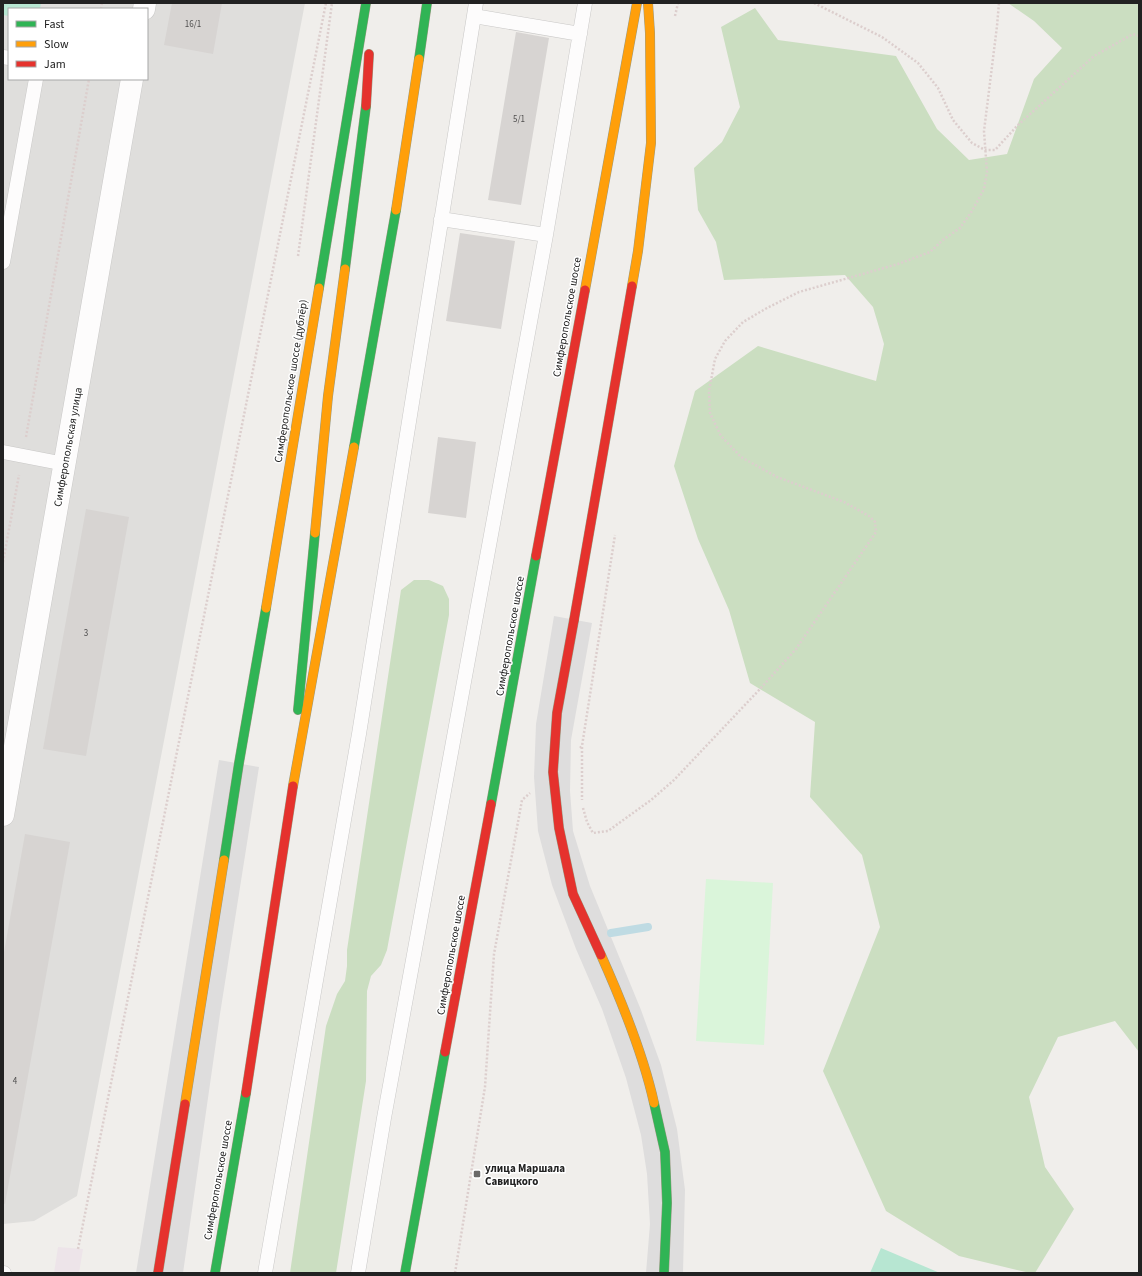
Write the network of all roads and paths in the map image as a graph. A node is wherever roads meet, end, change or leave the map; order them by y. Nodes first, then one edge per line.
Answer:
1 (326, 3) edge
2 (366, 3) edge
3 (372, 3) edge
4 (427, 3) edge
5 (585, 3) edge
6 (637, 3) edge
7 (648, 3) edge
8 (814, 3) edge
9 (999, 3) edge
10 (475, 9) edge
11 (370, 33) dead end
12 (580, 34) junction
13 (1139, 36) edge
14 (370, 48) dead end
15 (36, 80) edge
16 (89, 80) edge
17 (131, 80) edge
18 (985, 150) junction
19 (441, 219) junction
20 (546, 235) junction
21 (3, 262) edge
22 (3, 452) edge
23 (22, 456) junction
24 (65, 464) junction
25 (3, 562) edge
26 (582, 746) dead end
27 (288, 814) junction
28 (3, 815) edge
29 (78, 1249) dead end
30 (158, 1273) edge
31 (215, 1273) edge
32 (265, 1273) edge
33 (358, 1273) edge
34 (405, 1273) edge
35 (664, 1273) edge

1 - 29 path
2 - 30 main road, Симферопольское шоссе (дублёр), bridge
3 - 11 main road
4 - 27 main road, Симферопольское шоссе
5 - 12 lane
6 - 34 main road, Симферопольское шоссе
7 - 35 main road, bridge
8 - 18 path
9 - 18 path
10 - 12 lane
10 - 19 lane
12 - 20 lane
13 - 18 path
14 - 27 main road
15 - 21 lane
16 - 23 path
17 - 24 street, Симферопольская улица
18 - 26 path
19 - 20 lane
19 - 32 lane
20 - 33 lane
22 - 23 lane
23 - 24 lane
23 - 25 path
24 - 28 street, Симферопольская улица
27 - 31 main road, Симферопольское шоссе

